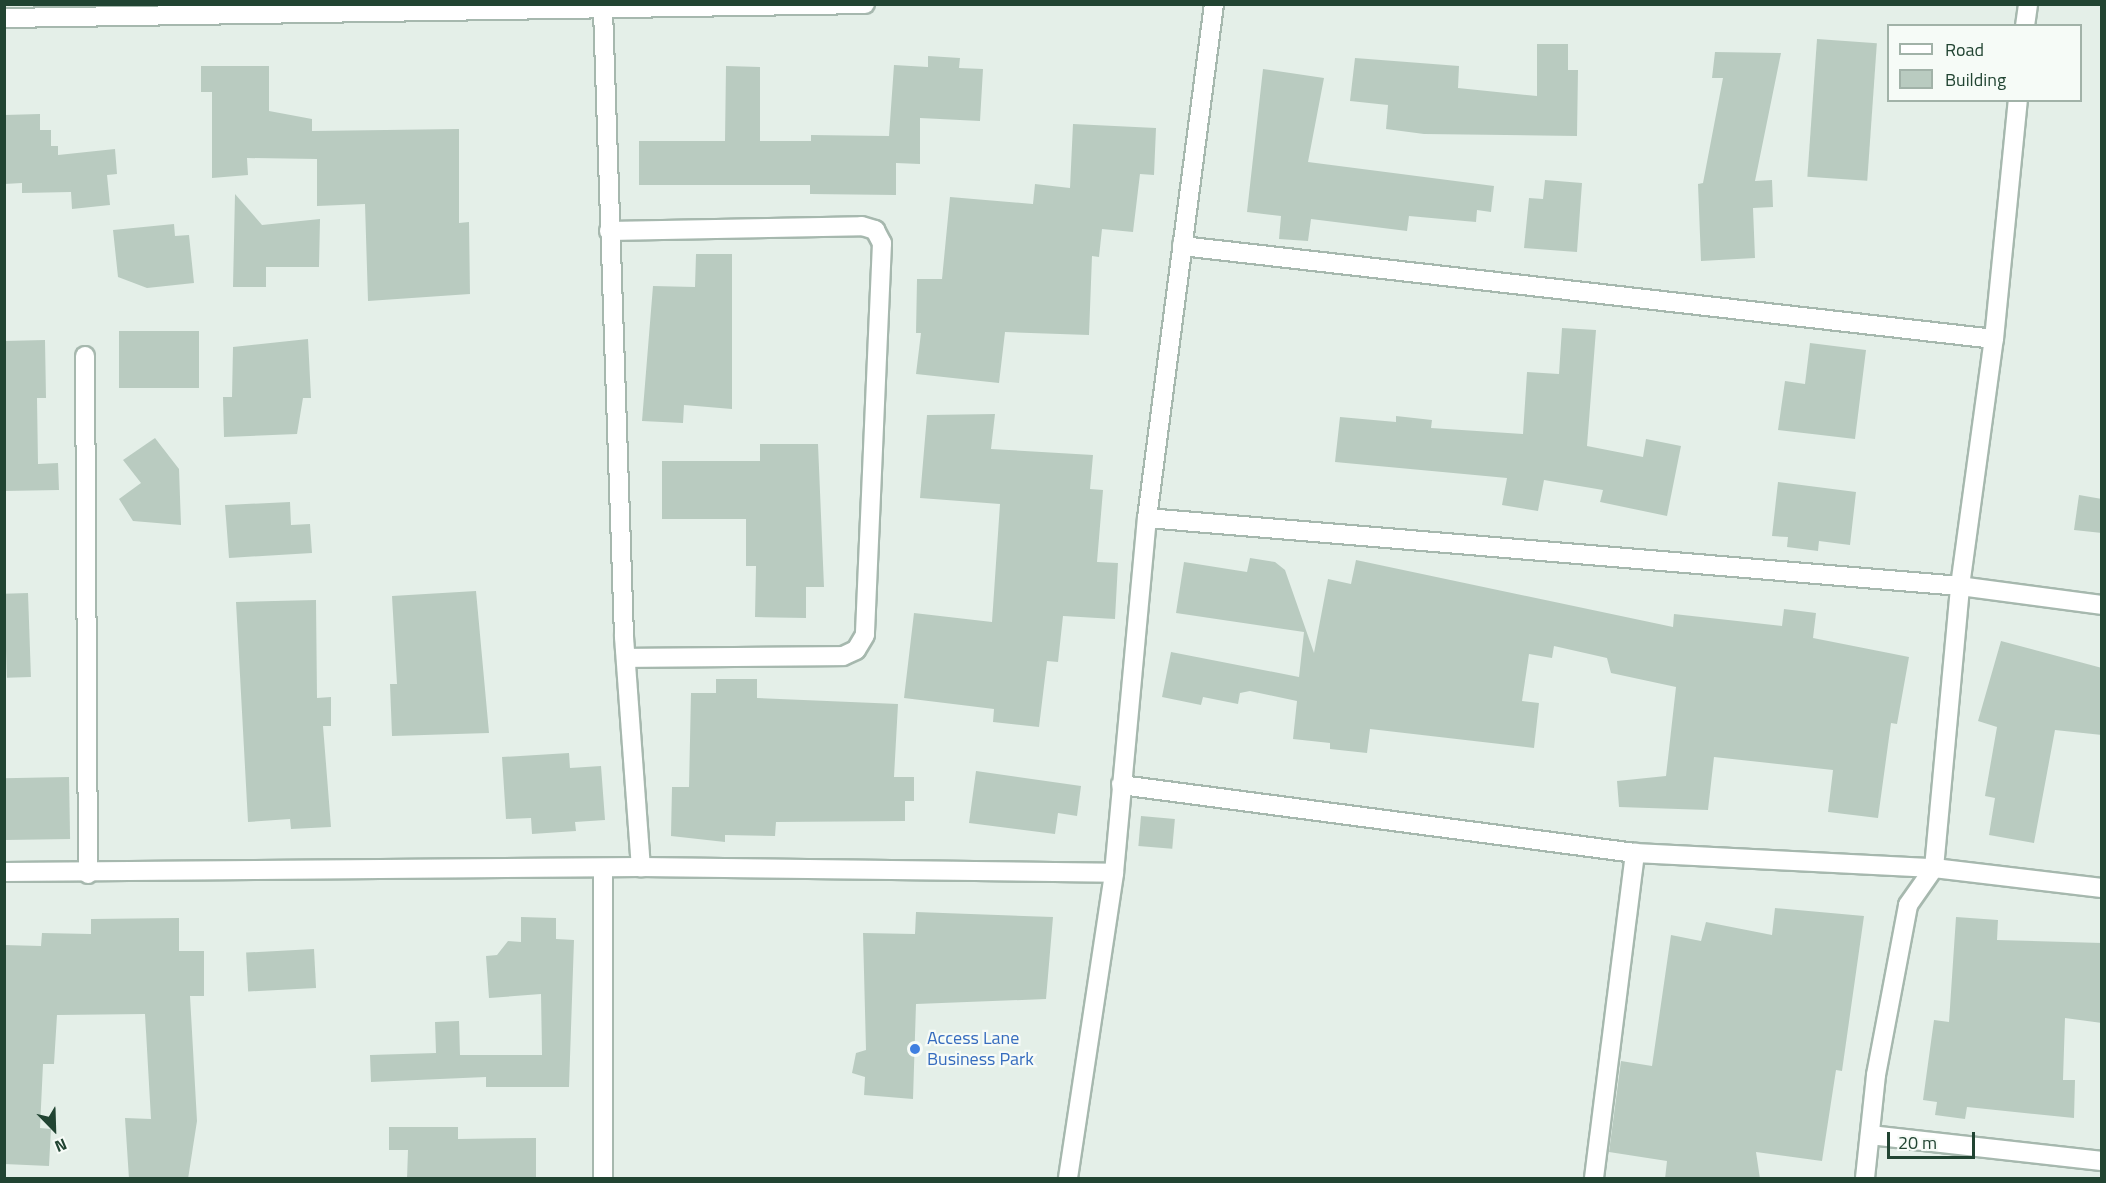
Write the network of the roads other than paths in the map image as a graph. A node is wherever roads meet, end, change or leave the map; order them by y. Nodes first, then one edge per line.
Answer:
1 (865, 4) edge
2 (1214, 4) edge
3 (2028, 4) edge
4 (671, 7) edge
5 (407, 9) edge
6 (55, 10) edge
7 (603, 10) junction
8 (4, 18) edge
9 (2025, 24) edge
10 (2018, 102) edge
11 (609, 231) junction
12 (1182, 246) junction
13 (1994, 339) junction
14 (85, 356) dead end
15 (1147, 518) junction
16 (1960, 586) junction
17 (2102, 605) edge
18 (626, 658) junction
19 (1120, 785) junction
20 (1635, 853) junction
21 (641, 867) junction
22 (1934, 868) junction
23 (603, 870) junction
24 (4, 872) edge
25 (1114, 873) junction
26 (88, 874) junction
27 (2102, 888) edge
28 (1870, 1135) junction
29 (2102, 1161) edge
30 (603, 1179) edge
31 (1068, 1179) edge
32 (1594, 1179) edge
33 (1865, 1179) edge

1 - 4 street
2 - 12 street
3 - 9 street
4 - 7 street
5 - 6 street
5 - 7 street
6 - 8 street
7 - 11 street
10 - 13 street
11 - 18 street
11 - 18 street
12 - 13 street
12 - 15 street
13 - 16 street
14 - 26 street
15 - 16 street
15 - 19 street
16 - 17 street
16 - 22 street
18 - 21 street
19 - 20 street
19 - 25 street
20 - 22 street
20 - 32 street
21 - 23 street
21 - 25 street
22 - 27 street
22 - 28 street
23 - 26 street
23 - 30 street
24 - 26 street
25 - 31 street
28 - 29 street
28 - 33 street

